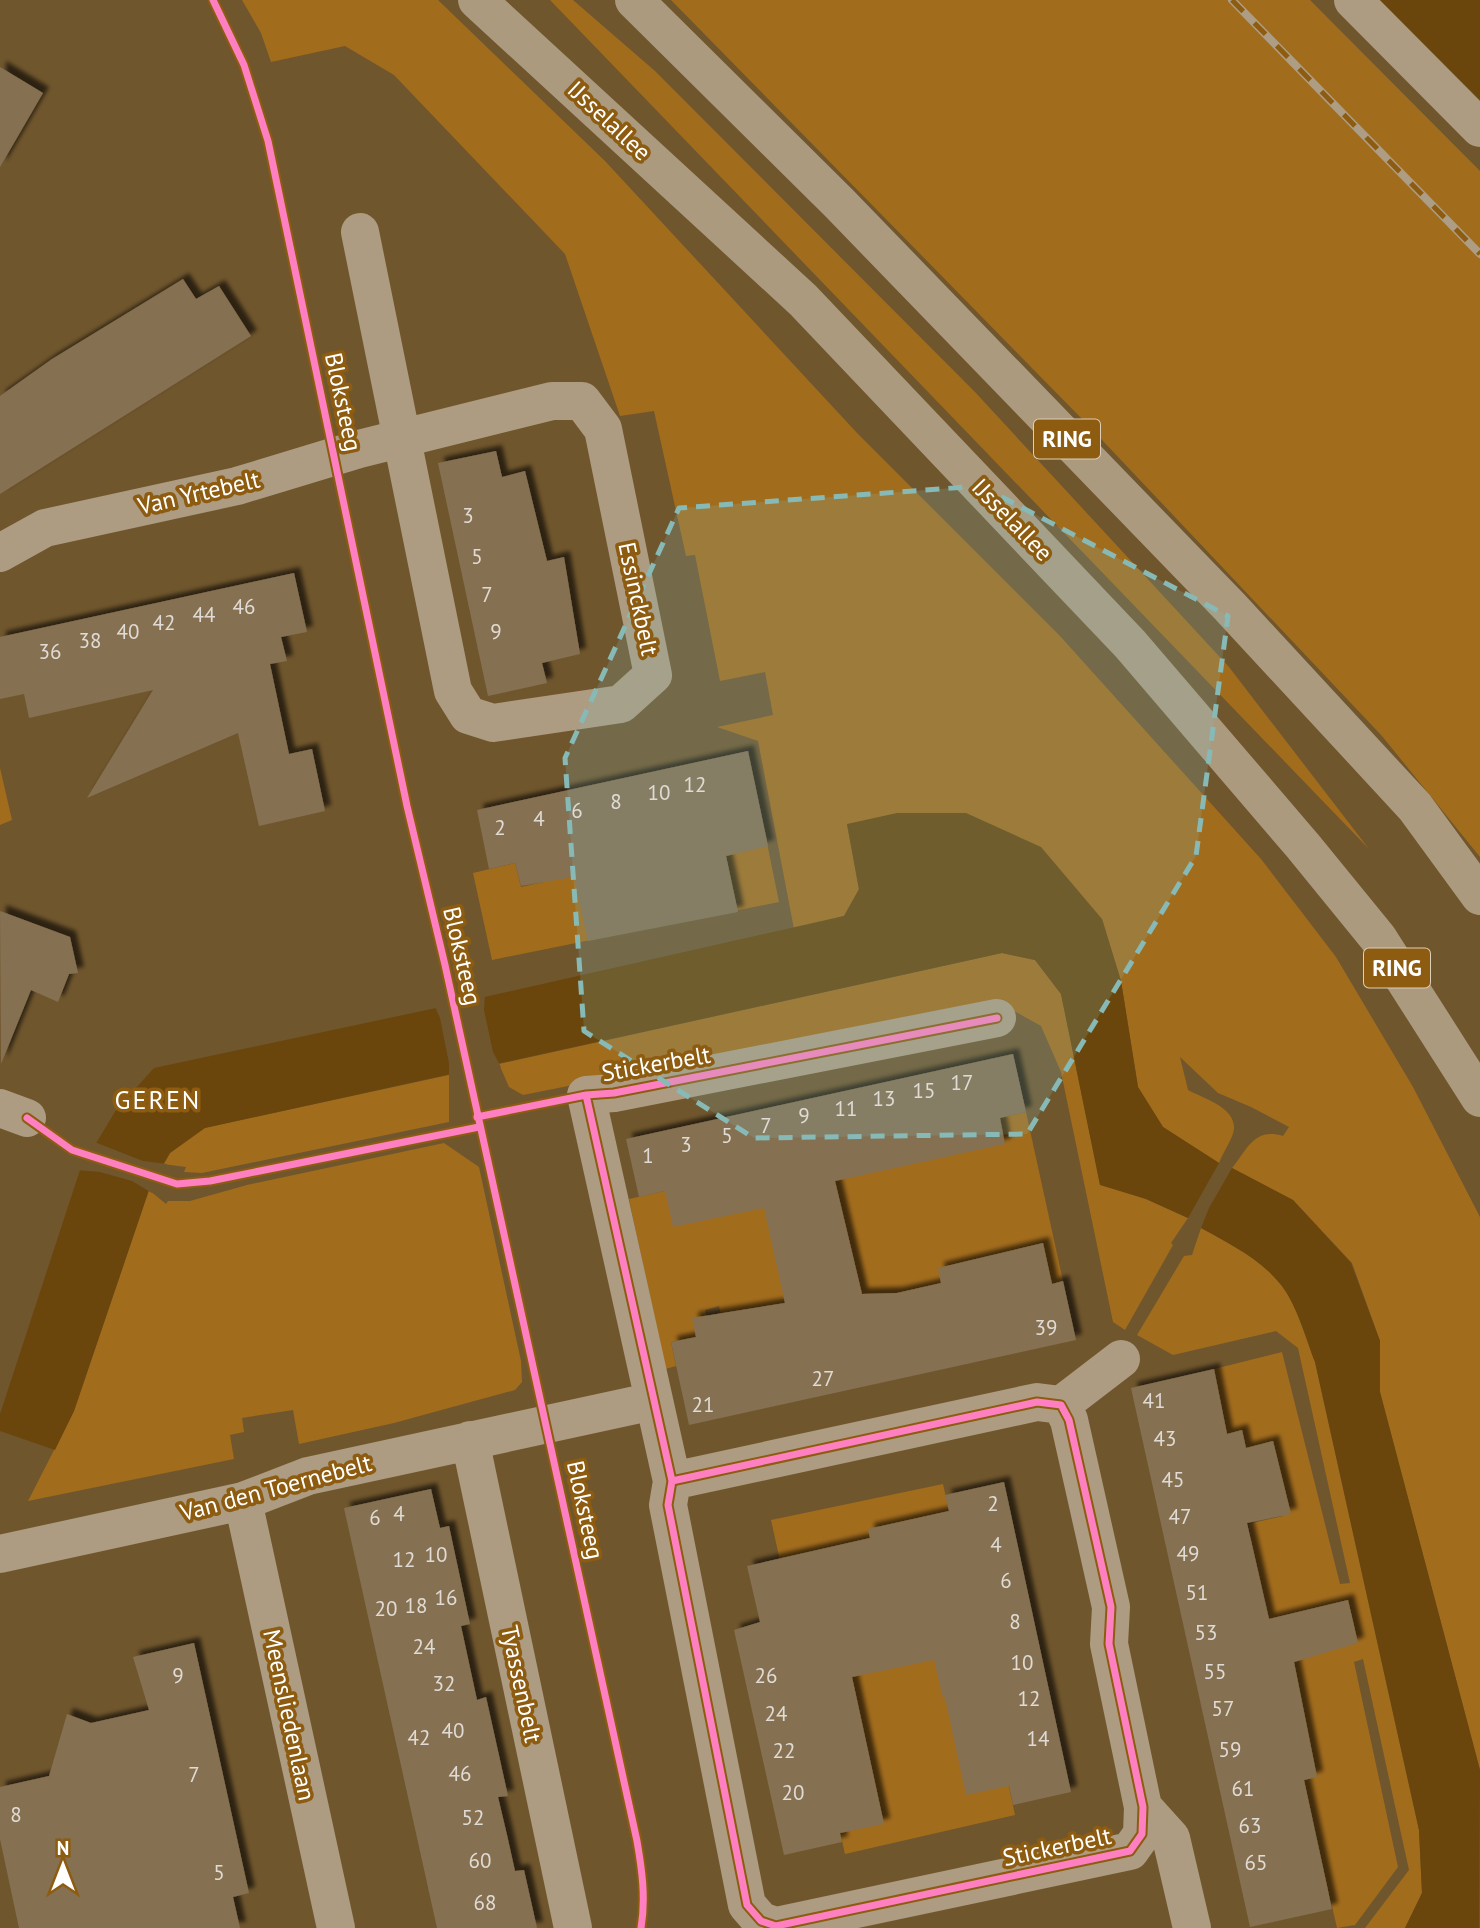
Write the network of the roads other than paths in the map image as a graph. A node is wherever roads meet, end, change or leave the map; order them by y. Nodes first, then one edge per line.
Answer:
1 (477, 0) edge
2 (634, 0) edge
3 (1353, 0) edge
4 (1480, 128) edge
5 (360, 232) dead end
6 (402, 440) junction
7 (0, 553) edge
8 (1480, 896) edge
9 (997, 1018) dead end
10 (1480, 1098) edge
11 (1121, 1359) dead end
12 (654, 1401) junction
13 (1061, 1405) junction
14 (470, 1440) junction
15 (672, 1481) junction
16 (243, 1502) junction
17 (0, 1554) edge
18 (1143, 1807) junction
19 (335, 1928) edge
20 (573, 1928) edge
21 (1192, 1928) edge

1 - 10 main road, IJsselallee / RING
2 - 8 main road, RING
3 - 4 street
5 - 6 street, Essinckbelt
6 - 6 street, Essinckbelt
6 - 7 street, Van Yrtebelt
9 - 12 street, Stickerbelt
11 - 13 street
12 - 14 street
12 - 15 street, Stickerbelt
13 - 15 street
13 - 18 street, Stickerbelt
14 - 16 street, Van den Toernebelt
14 - 20 street, Tyassenbelt
15 - 18 street, Stickerbelt
16 - 17 street, Van den Toernebelt
16 - 19 street, Meensliedenlaan
18 - 21 street

